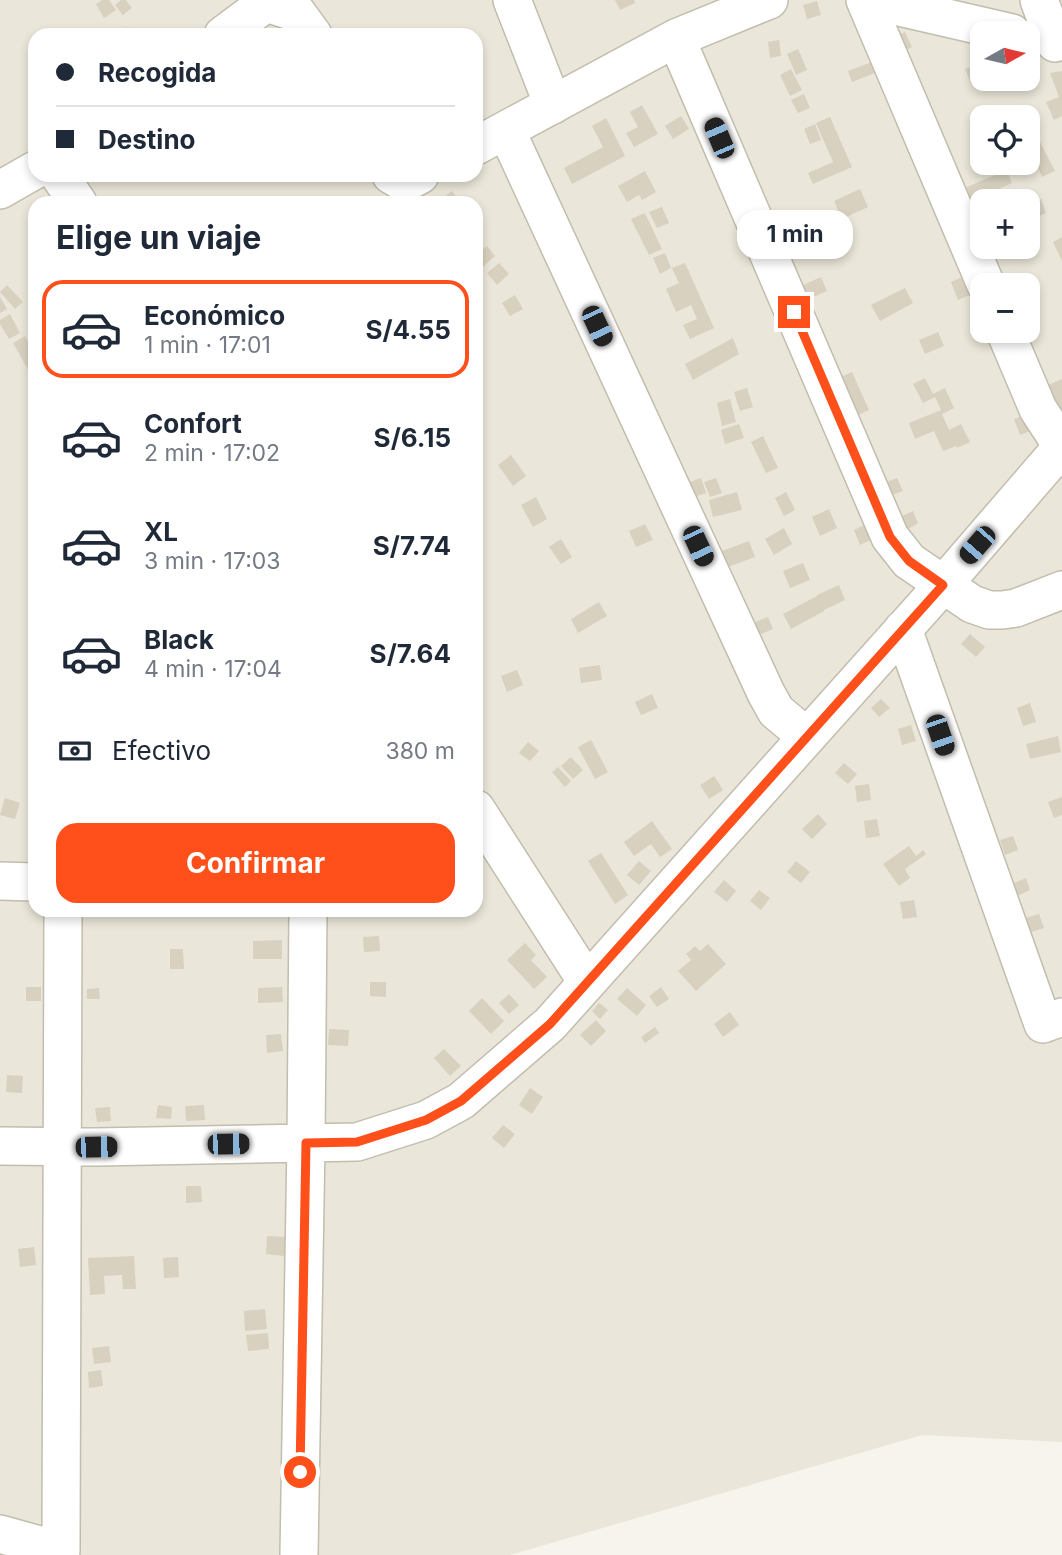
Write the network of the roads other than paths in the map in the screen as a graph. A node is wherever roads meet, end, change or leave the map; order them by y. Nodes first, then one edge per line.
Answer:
1 (512, 0) edge
2 (769, 0) edge
3 (867, 0) edge
4 (1039, 0) edge
5 (970, 23) edge
6 (232, 28) edge
7 (308, 28) edge
8 (676, 38) junction
9 (1048, 41) edge
10 (553, 104) junction
11 (491, 138) edge
12 (28, 174) edge
13 (0, 190) edge
14 (981, 273) edge
15 (1010, 343) edge
16 (1062, 446) edge
17 (943, 585) junction
18 (1062, 590) edge
19 (903, 629) junction
20 (807, 737) junction
21 (487, 844) edge
22 (0, 881) edge
23 (28, 882) edge
24 (63, 917) edge
25 (308, 917) edge
26 (587, 982) junction
27 (1062, 1017) edge
28 (306, 1143) junction
29 (0, 1146) edge
30 (61, 1146) junction
31 (0, 1534) edge
32 (299, 1554) edge

1 - 10 street
2 - 8 street
3 - 5 street
3 - 14 street
4 - 9 street
6 - 7 street
8 - 10 street
8 - 17 street
10 - 11 street
11 - 20 street
12 - 13 street
15 - 16 street
16 - 17 street
17 - 18 street
17 - 19 street
19 - 20 street
19 - 27 street
20 - 26 street
21 - 26 street
22 - 23 street
24 - 30 street
25 - 28 street
26 - 28 street
28 - 30 street
28 - 32 street
29 - 30 street
30 - 31 street

